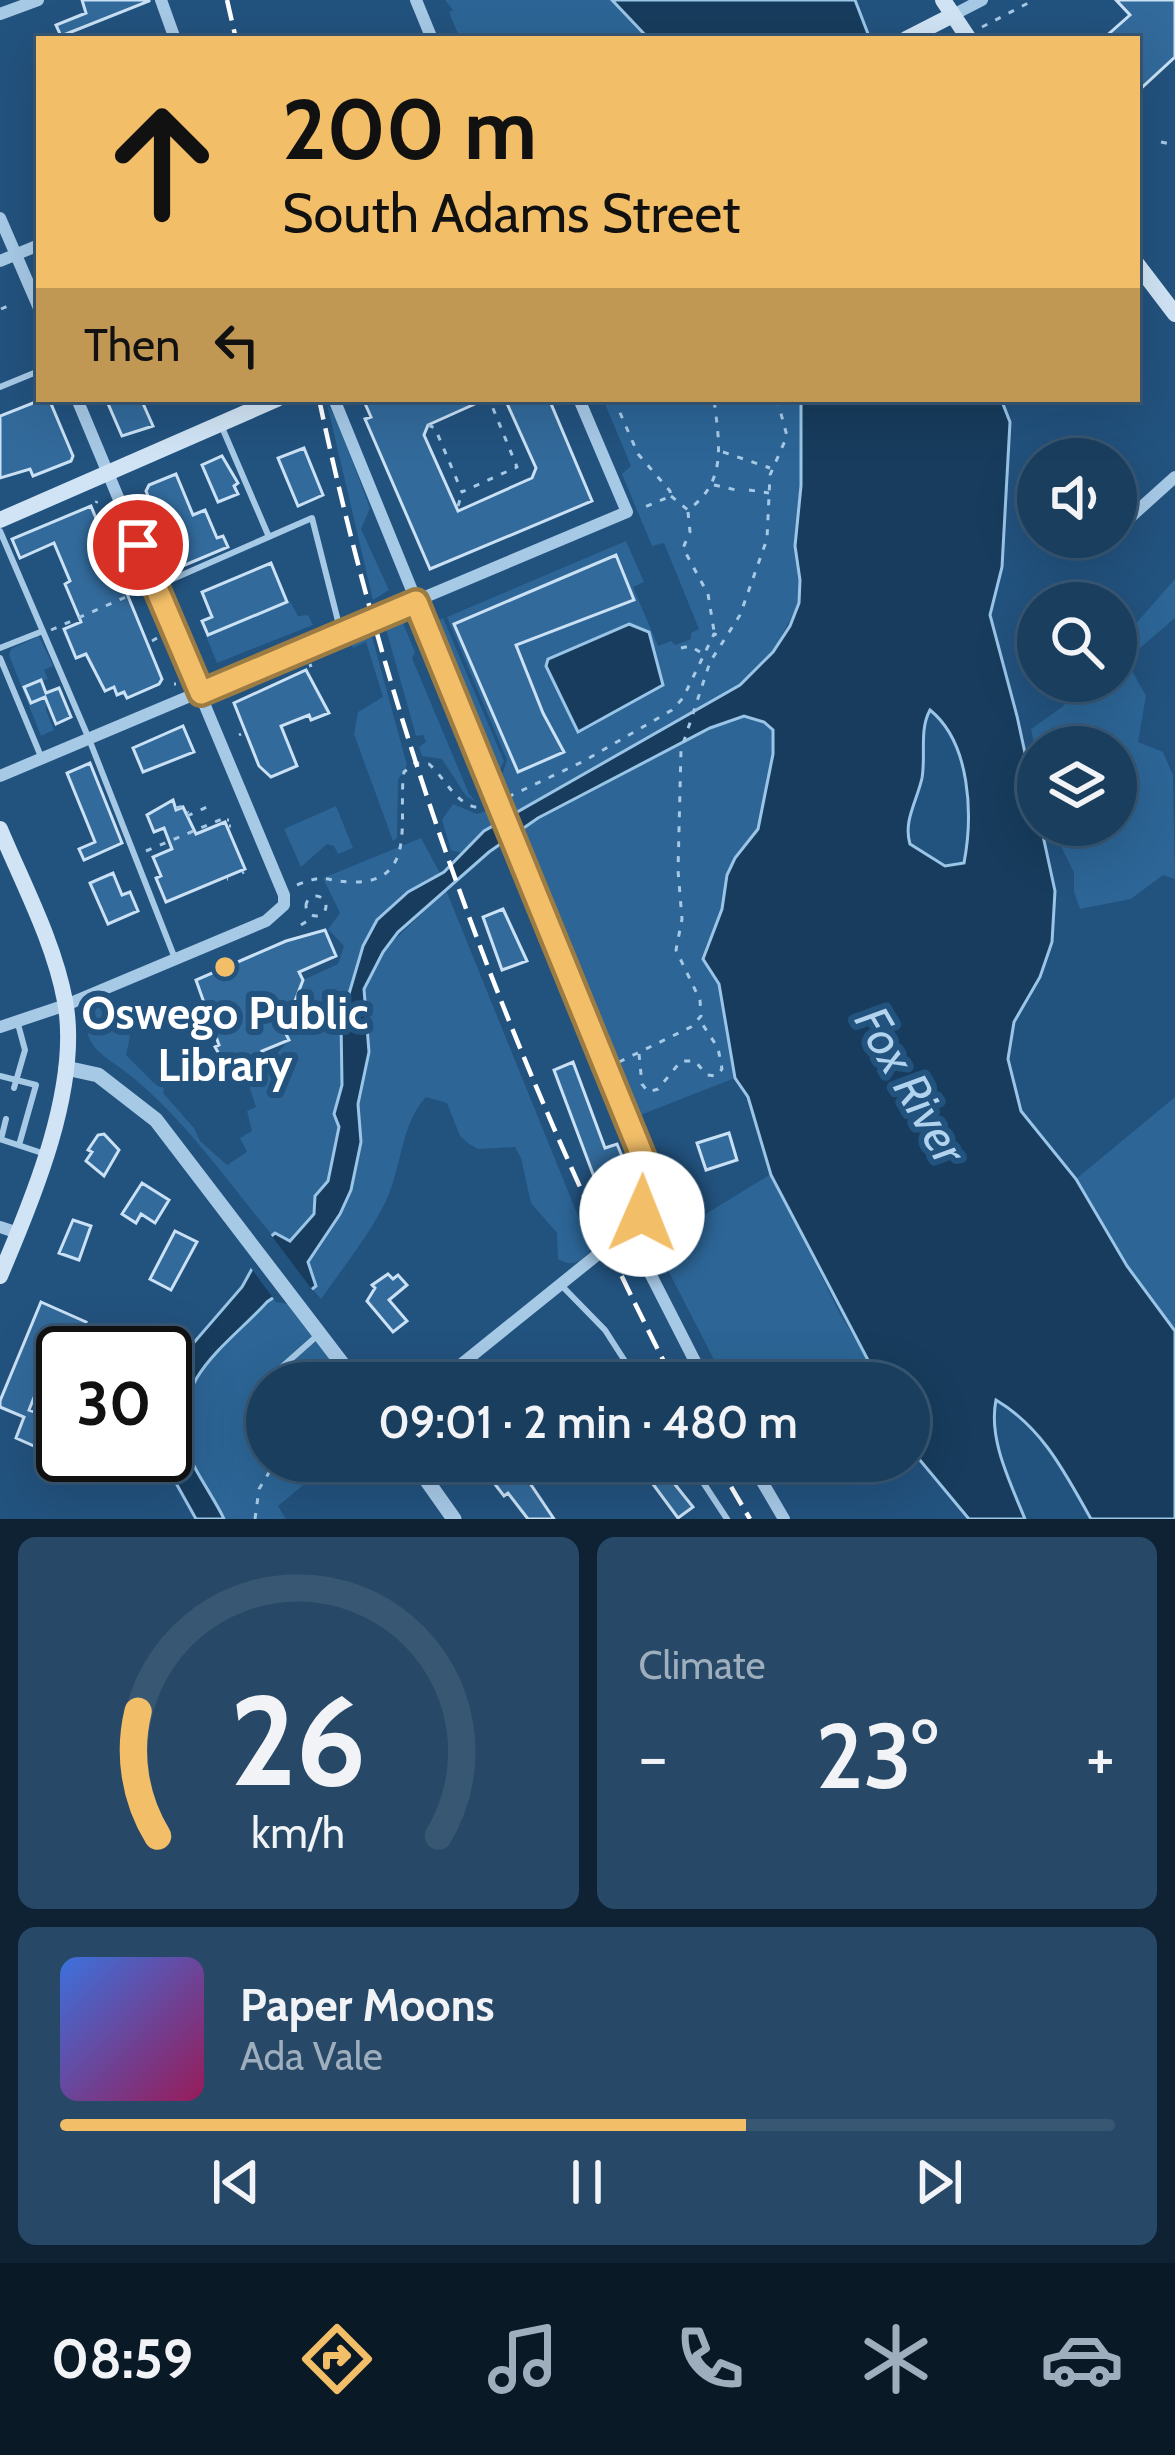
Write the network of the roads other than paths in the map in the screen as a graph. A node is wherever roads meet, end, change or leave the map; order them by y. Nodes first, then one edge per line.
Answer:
1 (38, 0) edge
2 (161, 0) edge
3 (416, 0) edge
4 (982, 0) edge
5 (948, 8) edge
6 (0, 14) edge
7 (174, 36) edge
8 (431, 36) edge
9 (910, 36) edge
10 (967, 36) edge
11 (0, 218) edge
12 (36, 246) edge
13 (16, 254) junction
14 (0, 261) edge
15 (1140, 268) edge
16 (36, 301) edge
17 (1175, 314) edge
18 (36, 372) edge
19 (0, 387) edge
20 (78, 402) edge
21 (270, 402) edge
22 (335, 402) edge
23 (579, 402) edge
24 (220, 423) junction
25 (108, 471) junction
26 (1175, 477) edge
27 (1137, 511) edge
28 (0, 520) edge
29 (0, 530) edge
30 (269, 537) junction
31 (155, 587) junction
32 (416, 602) junction
33 (44, 632) junction
34 (341, 634) junction
35 (0, 648) edge
36 (0, 658) edge
37 (201, 693) junction
38 (89, 740) junction
39 (42, 759) junction
40 (0, 776) edge
41 (0, 829) edge
42 (175, 959) junction
43 (66, 1005) junction
44 (17, 1021) junction
45 (0, 1027) edge
46 (66, 1069) junction
47 (0, 1076) edge
48 (15, 1084) junction
49 (6, 1119) dead end
50 (1, 1139) edge
51 (20, 1145) junction
52 (45, 1154) junction
53 (0, 1227) edge
54 (628, 1230) junction
55 (19, 1233) junction
56 (0, 1276) edge
57 (562, 1286) junction
58 (320, 1333) junction
59 (287, 1362) edge
60 (341, 1362) edge
61 (464, 1362) edge
62 (626, 1362) edge
63 (695, 1362) edge
64 (428, 1482) edge
65 (703, 1482) edge
66 (762, 1482) edge
67 (454, 1519) edge
68 (727, 1519) edge
69 (784, 1519) edge

1 - 6 street
2 - 7 street
3 - 8 street
4 - 5 street
5 - 9 main road
5 - 10 main road
11 - 13 street
12 - 13 street
13 - 14 street
13 - 16 street
15 - 17 main road
18 - 19 lane
20 - 25 street
21 - 24 main road
22 - 32 street
23 - 32 street
24 - 25 main road
24 - 30 lane
25 - 28 main road
25 - 31 street
26 - 27 street
29 - 33 lane
30 - 31 lane
30 - 34 lane
31 - 37 street
32 - 34 street
32 - 54 street
33 - 35 lane
33 - 38 lane
34 - 37 street
36 - 39 lane
37 - 38 street
37 - 42 street
38 - 39 street
38 - 42 lane
39 - 40 street
41 - 43 main road
42 - 43 street
43 - 44 street
43 - 46 main road
44 - 45 street
44 - 48 lane
46 - 52 main road
46 - 58 street
47 - 48 lane
48 - 51 lane
49 - 50 lane
50 - 51 lane
51 - 52 lane
52 - 55 main road
53 - 55 street
54 - 57 street
54 - 63 street
55 - 56 main road
57 - 61 street
57 - 62 lane
58 - 59 lane
58 - 60 street
64 - 67 street
65 - 68 lane
66 - 69 street

